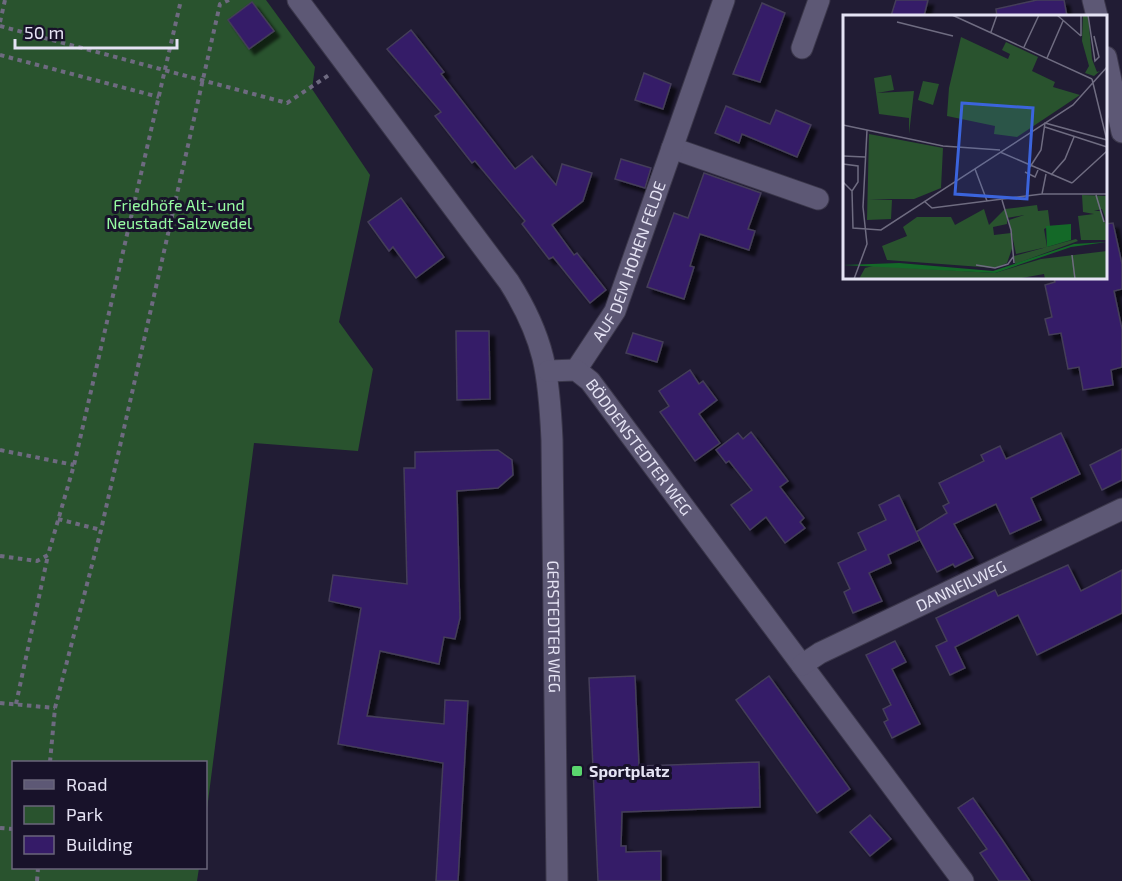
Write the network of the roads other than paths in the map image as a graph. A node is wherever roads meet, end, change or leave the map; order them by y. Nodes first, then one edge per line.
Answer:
1 (297, 0) edge
2 (724, 0) edge
3 (819, 0) edge
4 (1093, 0) edge
5 (1096, 15) edge
6 (802, 48) dead end
7 (1107, 62) edge
8 (1122, 132) edge
9 (672, 148) junction
10 (818, 199) dead end
11 (576, 370) junction
12 (548, 371) junction
13 (1122, 509) edge
14 (802, 665) junction
15 (557, 881) edge
16 (963, 881) edge

1 - 12 street
2 - 9 street, AUF DEM HOHEN FELDE
3 - 6 street
4 - 5 street
7 - 8 street
9 - 10 street
9 - 11 street, AUF DEM HOHEN FELDE
11 - 12 street, BÖDDENSTEDTER WEG
11 - 14 street, BÖDDENSTEDTER WEG
12 - 15 street, GERSTEDTER WEG
13 - 14 street, DANNEILWEG
14 - 16 street, BÖDDENSTEDTER WEG

